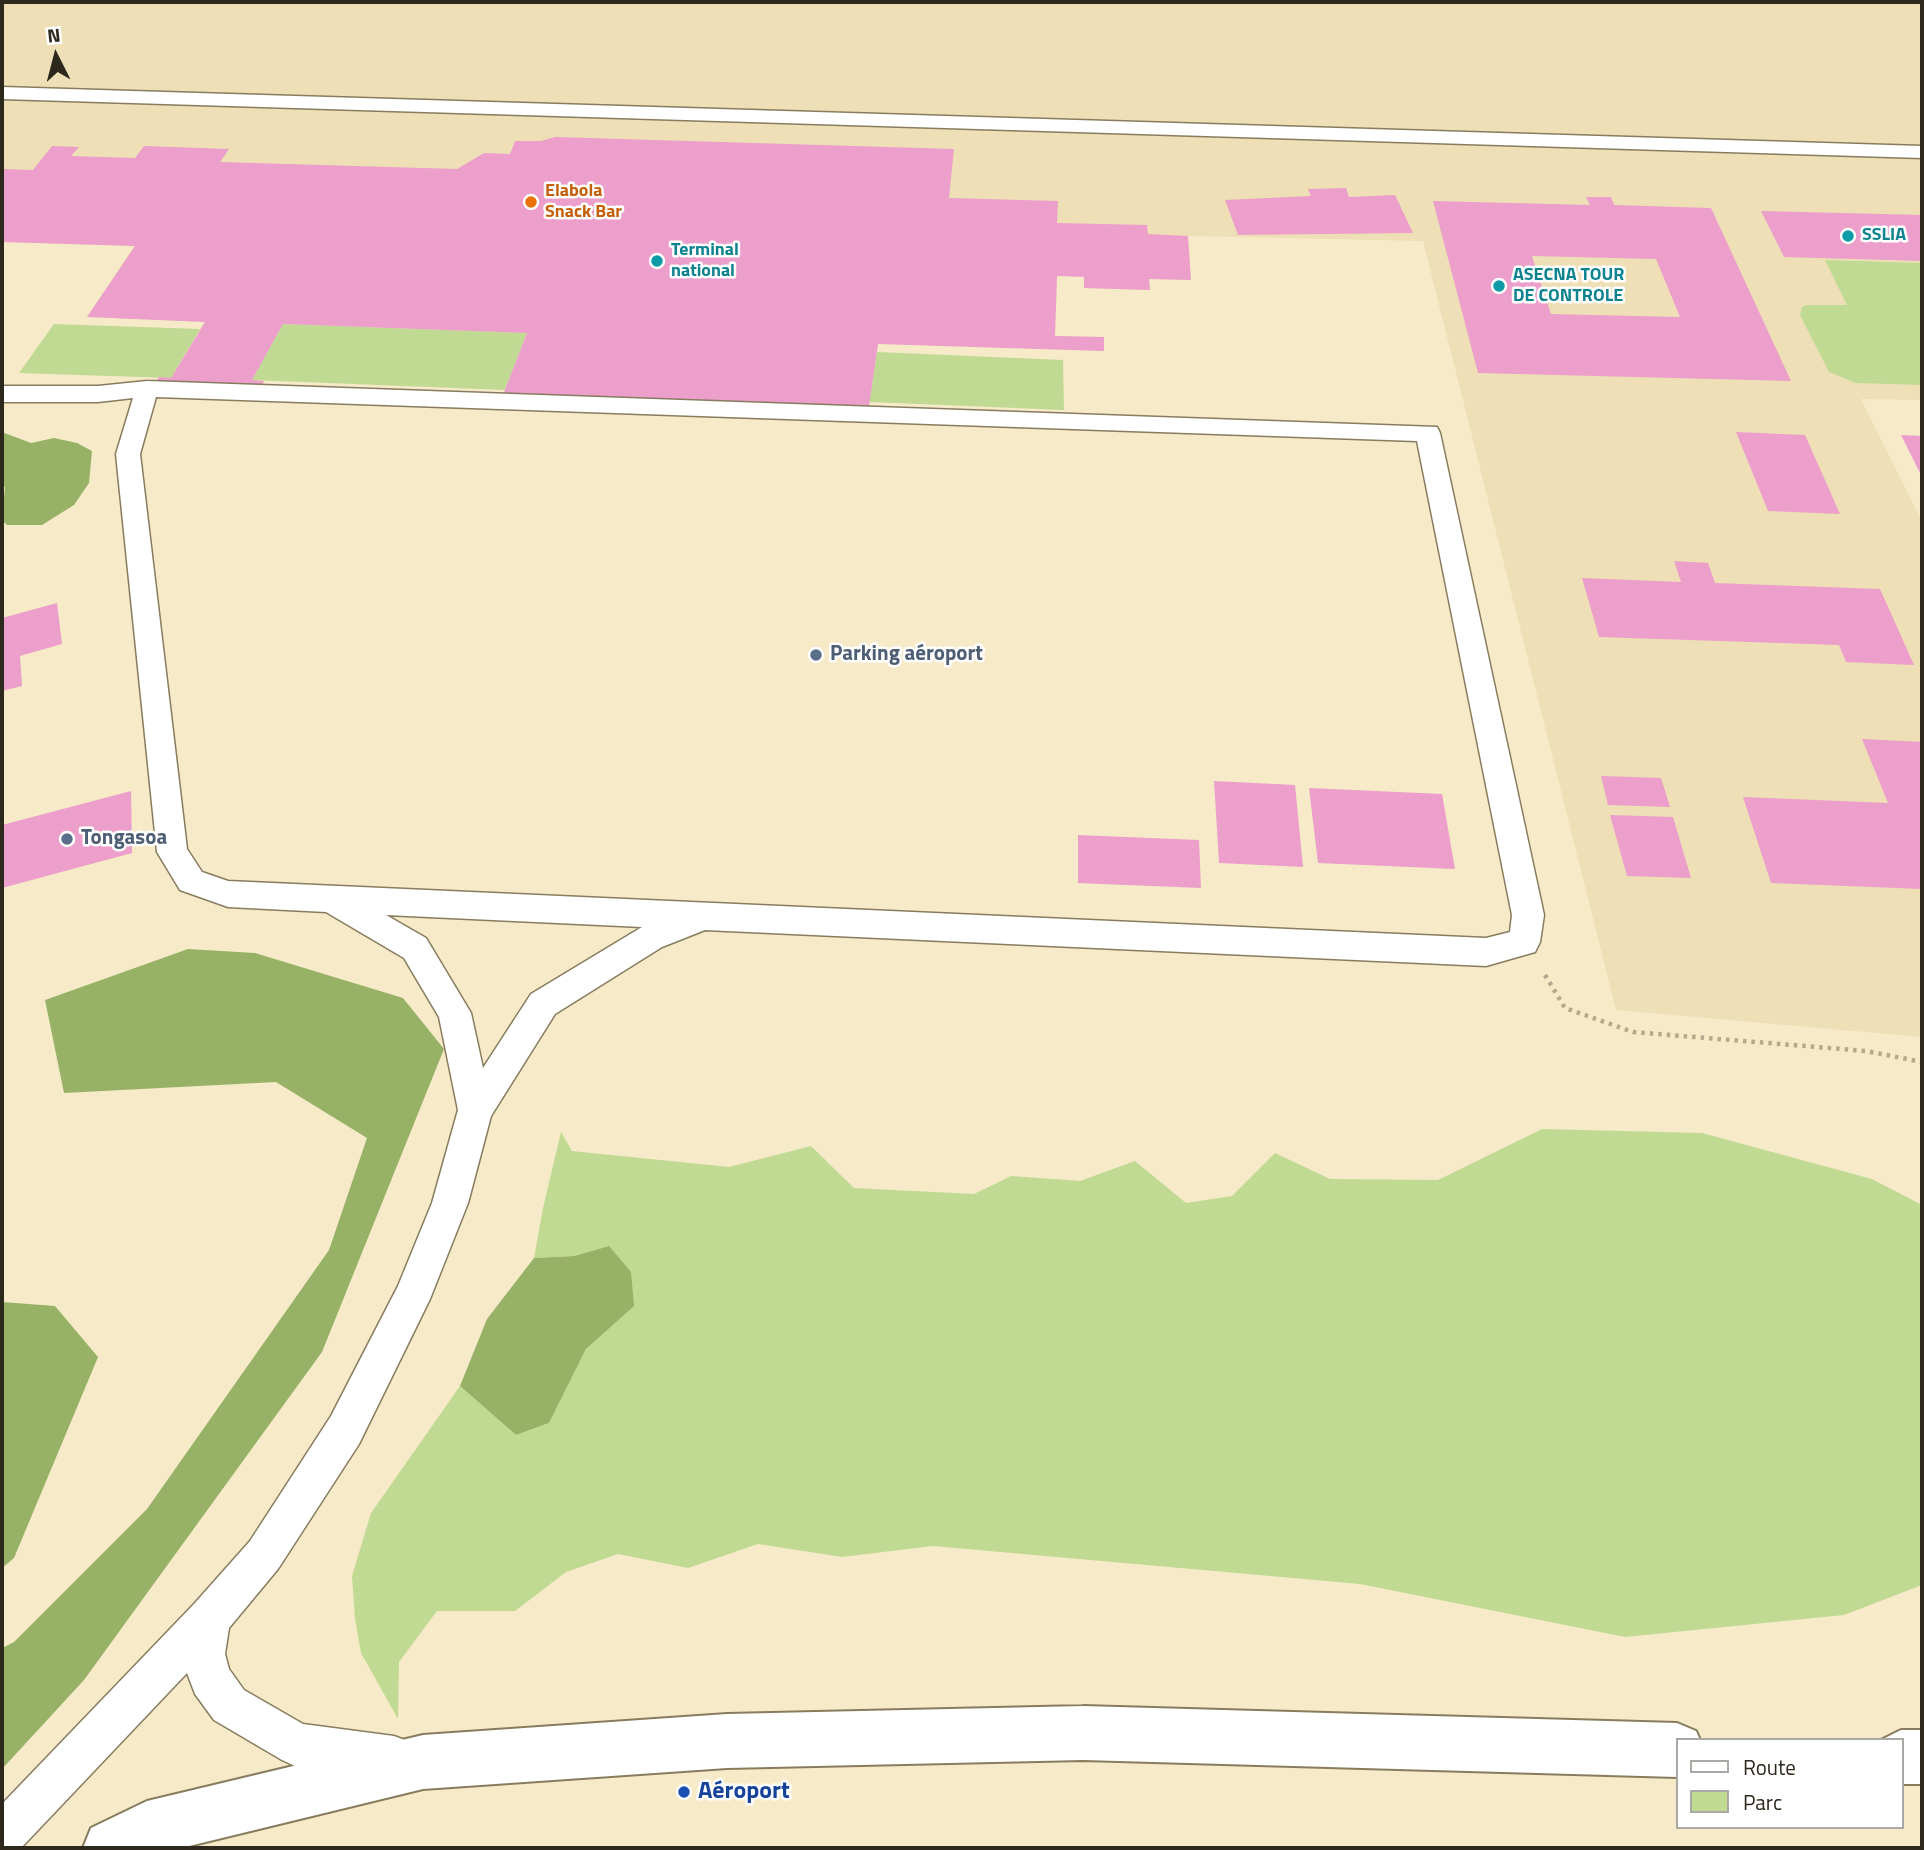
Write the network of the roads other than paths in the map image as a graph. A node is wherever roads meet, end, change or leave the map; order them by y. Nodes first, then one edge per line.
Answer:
1 (2, 93) edge
2 (1922, 152) edge
3 (147, 389) junction
4 (2, 394) edge
5 (332, 899) junction
6 (708, 916) junction
7 (475, 1110) junction
8 (209, 1619) junction
9 (1675, 1750) edge
10 (1903, 1757) edge
11 (1922, 1757) edge
12 (423, 1762) junction
13 (2, 1836) edge
14 (111, 1848) edge

1 - 2 lane
3 - 4 lane
3 - 5 lane
3 - 6 lane
5 - 6 lane
5 - 7 lane
6 - 7 lane
7 - 8 lane
8 - 12 lane
8 - 13 lane
9 - 12 main road
10 - 11 main road
12 - 14 main road

